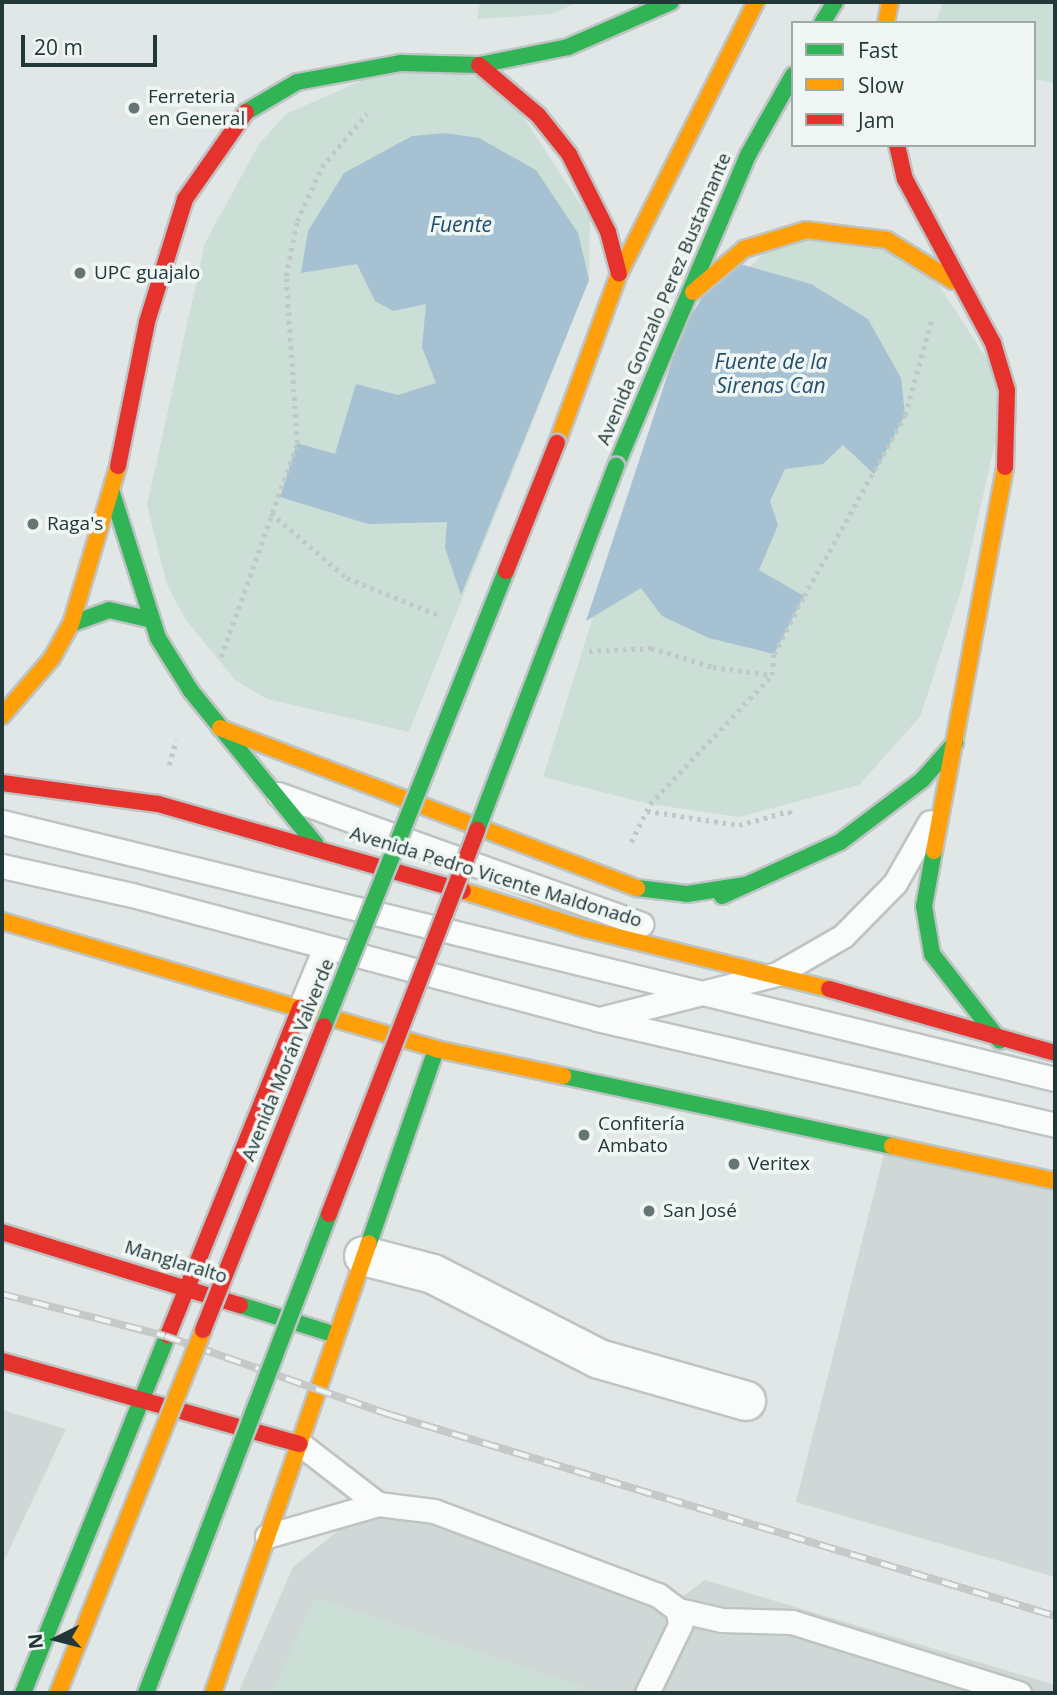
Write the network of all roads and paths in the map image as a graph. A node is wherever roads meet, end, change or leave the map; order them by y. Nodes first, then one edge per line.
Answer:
1 (671, 2) edge
2 (756, 2) edge
3 (835, 2) edge
4 (890, 2) edge
5 (823, 21) edge
6 (886, 21) edge
7 (401, 63) junction
8 (479, 65) junction
9 (791, 79) edge
10 (897, 147) edge
11 (619, 274) junction
12 (945, 274) junction
13 (964, 292) junction
14 (681, 304) junction
15 (112, 493) junction
16 (148, 620) junction
17 (71, 624) junction
18 (191, 691) junction
19 (2, 716) edge
20 (220, 728) junction
21 (956, 741) junction
22 (2, 783) edge
23 (272, 791) junction
24 (2, 822) edge
25 (316, 845) junction
26 (2, 866) edge
27 (613, 881) junction
28 (745, 885) junction
29 (681, 912) dead end
30 (2, 921) edge
31 (648, 922) joint
32 (585, 929) junction
33 (324, 950) junction
34 (777, 974) junction
35 (698, 996) junction
36 (300, 1008) junction
37 (597, 1019) junction
38 (1000, 1041) junction
39 (436, 1049) junction
40 (1055, 1054) edge
41 (1055, 1079) edge
42 (1055, 1125) edge
43 (1055, 1181) edge
44 (2, 1232) edge
45 (364, 1256) junction
46 (187, 1287) junction
47 (337, 1335) junction
48 (2, 1361) edge
49 (746, 1401) dead end
50 (140, 1403) junction
51 (300, 1444) junction
52 (378, 1504) junction
53 (267, 1536) junction
54 (678, 1610) junction
55 (23, 1693) edge
56 (58, 1693) edge
57 (146, 1693) edge
58 (213, 1693) edge
59 (647, 1693) edge
60 (1019, 1693) edge

1 - 8 main road
2 - 11 main road
3 - 5 main road
4 - 6 main road
7 - 8 main road
7 - 15 main road
7 - 18 path
8 - 11 main road
9 - 14 main road, Avenida Gonzalo Perez Bustamante
10 - 13 main road
11 - 56 main road, Avenida Morán Valverde, bridge
12 - 13 main road
12 - 14 main road
12 - 27 path
13 - 21 main road
14 - 57 main road, Avenida Gonzalo Perez Bustamante, bridge
15 - 16 main road
15 - 17 main road
16 - 17 main road
16 - 18 main road
17 - 19 main road
18 - 20 main road
20 - 23 main road
20 - 27 main road
21 - 28 main road
21 - 34 lane
21 - 38 main road
22 - 25 main road, Avenida Pedro Vicente Maldonado
23 - 25 main road
23 - 31 lane
24 - 35 lane
25 - 32 main road, Avenida Pedro Vicente Maldonado
26 - 33 lane
27 - 28 main road
28 - 29 main road
30 - 36 main road
31 - 32 main road
32 - 34 main road, Avenida Pedro Vicente Maldonado
33 - 36 lane
33 - 37 lane
34 - 35 lane
34 - 38 main road, Avenida Pedro Vicente Maldonado
35 - 37 lane
35 - 41 lane
36 - 39 main road
36 - 46 main road
37 - 42 lane
38 - 40 main road, Avenida Pedro Vicente Maldonado
39 - 43 main road
39 - 45 main road
44 - 46 main road, Manglaralto
45 - 47 main road
45 - 49 street
46 - 47 main road, Manglaralto
46 - 50 main road
47 - 51 main road
48 - 50 main road
50 - 51 main road
50 - 55 main road
51 - 52 lane
51 - 53 main road
52 - 53 lane
52 - 54 lane
53 - 58 main road
54 - 59 lane
54 - 60 lane

